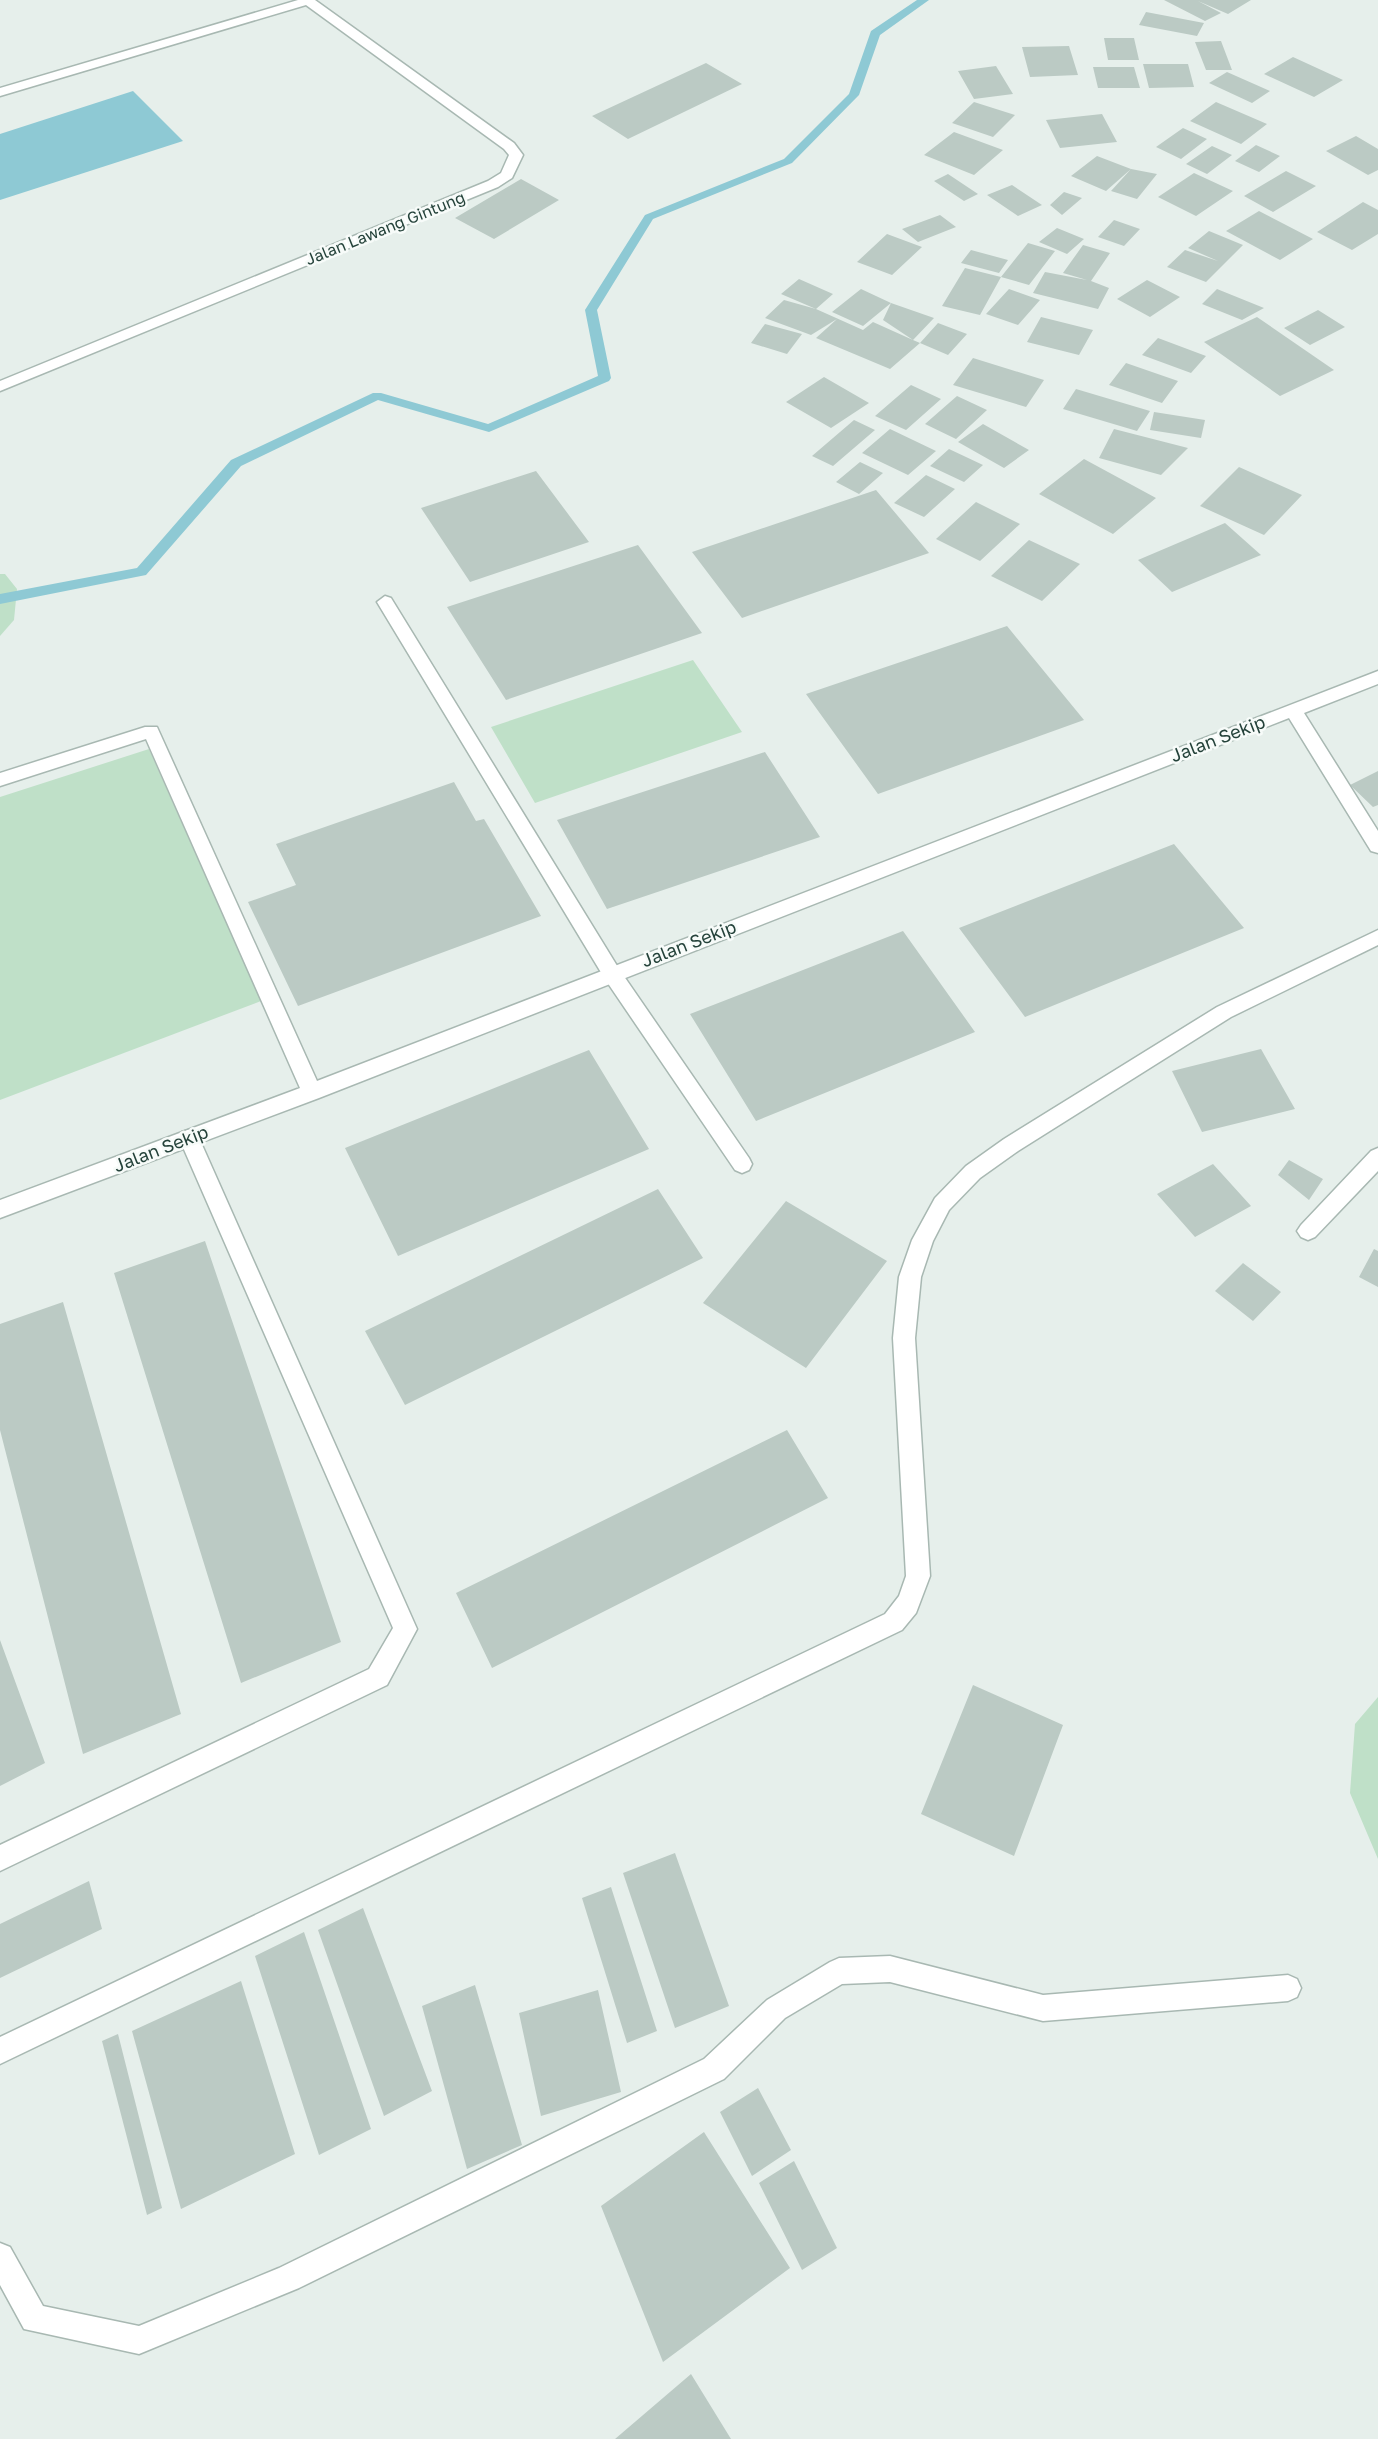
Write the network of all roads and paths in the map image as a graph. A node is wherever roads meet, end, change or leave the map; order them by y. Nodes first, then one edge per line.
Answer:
1 (307, 0) edge
2 (0, 92) edge
3 (0, 386) edge
4 (385, 602) dead end
5 (1378, 677) edge
6 (1293, 710) junction
7 (0, 780) edge
8 (1378, 845) edge
9 (1378, 937) edge
10 (612, 974) junction
11 (312, 1092) junction
12 (189, 1138) junction
13 (1378, 1157) edge
14 (742, 1164) dead end
15 (0, 1209) edge
16 (1308, 1231) dead end
17 (0, 1858) edge
18 (1289, 1988) dead end
19 (0, 2051) edge
20 (0, 2257) edge

1 - 2 street, Jalan Lawang Gintung
1 - 3 street, Jalan Lawang Gintung
4 - 10 street
5 - 6 street, Jalan Sekip
6 - 8 street
6 - 10 street, Jalan Sekip
7 - 11 street
9 - 19 street
10 - 11 street, Jalan Sekip
10 - 14 street
11 - 12 street, Jalan Sekip
12 - 15 street, Jalan Sekip
12 - 17 street
13 - 16 street
18 - 20 street

